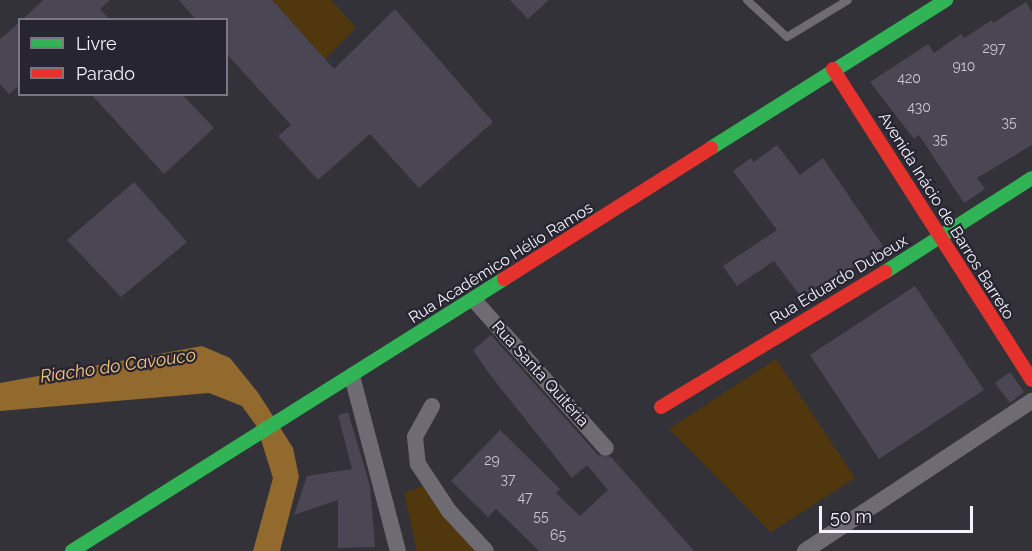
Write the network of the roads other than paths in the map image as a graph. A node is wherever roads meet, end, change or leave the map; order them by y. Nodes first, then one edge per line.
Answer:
1 (747, 0) edge
2 (848, 0) edge
3 (946, 0) edge
4 (834, 69) junction
5 (1032, 178) edge
6 (940, 238) junction
7 (474, 300) junction
8 (352, 376) junction
9 (1032, 380) edge
10 (1032, 401) edge
11 (432, 406) dead end
12 (662, 407) dead end
13 (606, 448) dead end
14 (72, 551) edge
15 (399, 551) edge
16 (486, 551) edge
17 (805, 551) edge

1 - 2 lane
3 - 4 street, Rua Acadêmico Hélio Ramos
4 - 6 street, Avenida Inácio de Barros Barreto
4 - 7 street, Rua Acadêmico Hélio Ramos
5 - 6 street, Rua Eduardo Dubeux
6 - 9 street, Avenida Inácio de Barros Barreto
6 - 12 street, Rua Eduardo Dubeux
7 - 8 street, Rua Acadêmico Hélio Ramos
7 - 13 street, Rua Santa Quitéria
8 - 14 street, Rua Acadêmico Hélio Ramos
8 - 15 street
10 - 17 street
11 - 16 street

